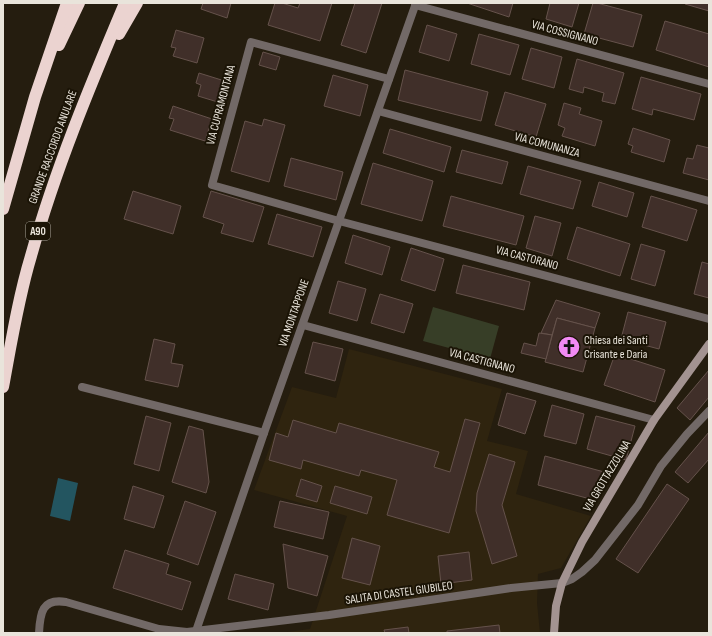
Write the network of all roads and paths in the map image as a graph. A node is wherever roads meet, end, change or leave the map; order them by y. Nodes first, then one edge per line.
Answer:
1 (67, 3) edge
2 (79, 3) edge
3 (125, 3) edge
4 (137, 3) edge
5 (416, 4) edge
6 (389, 79) junction
7 (93, 80) junction
8 (709, 84) edge
9 (34, 97) junction
10 (378, 111) junction
11 (709, 201) edge
12 (3, 209) edge
13 (339, 221) junction
14 (709, 319) edge
15 (302, 325) junction
16 (709, 344) edge
17 (3, 387) edge
18 (82, 387) dead end
19 (709, 411) edge
20 (654, 420) junction
21 (264, 433) junction
22 (562, 583) junction
23 (196, 631) junction
24 (39, 633) edge
25 (554, 633) edge

1 - 9 highway
2 - 9 highway
3 - 7 highway, GRANDE RACCORDO ANULARE / A90
4 - 7 highway, GRANDE RACCORDO ANULARE
5 - 6 street, VIA MONTAPPONE
5 - 8 street, VIA COSSIGNANO
6 - 10 street, VIA MONTAPPONE
6 - 13 street, VIA CUPRAMONTANA
7 - 17 highway, GRANDE RACCORDO ANULARE / A90
9 - 12 highway
10 - 11 street, VIA COMUNANZA
10 - 13 street, VIA MONTAPPONE
13 - 14 street, VIA CASTORANO
13 - 15 street, VIA MONTAPPONE
15 - 20 street, VIA CASTIGNANO
15 - 21 street, VIA MONTAPPONE
16 - 20 street, VIA GROTTAZZOLINA
18 - 21 street
19 - 22 street, SALITA DI CASTEL GIUBILEO
20 - 22 street, VIA GROTTAZZOLINA
21 - 23 street, VIA MONTAPPONE
22 - 23 street, SALITA DI CASTEL GIUBILEO
22 - 25 street, VIA GROTTAZZOLINA
23 - 24 street, SALITA DI CASTEL GIUBILEO

